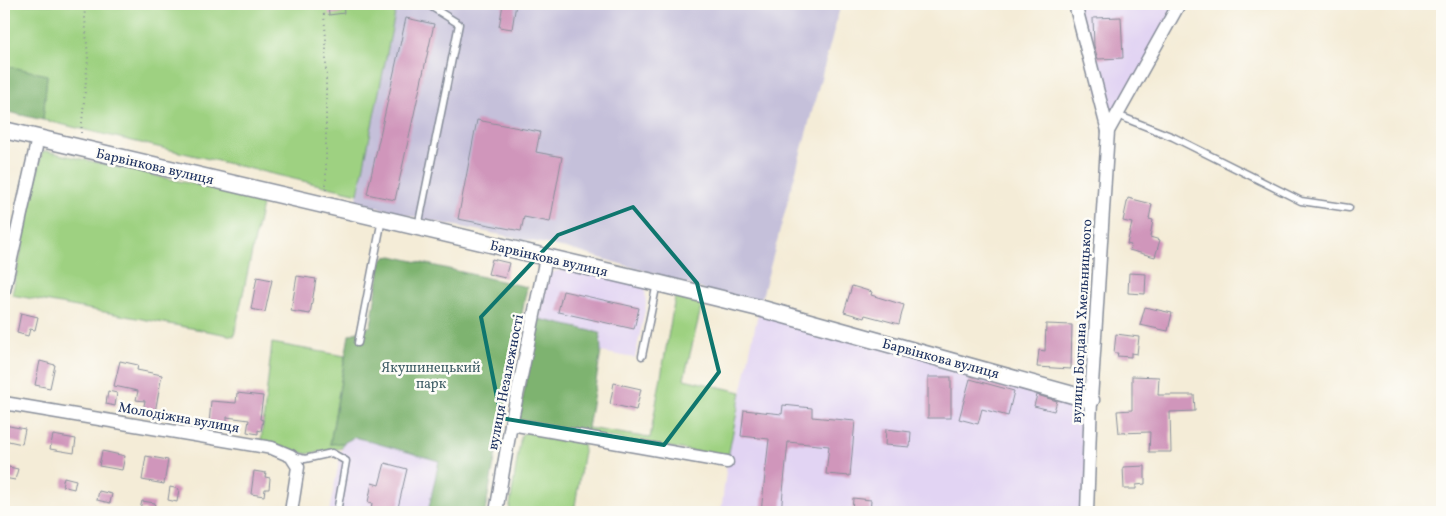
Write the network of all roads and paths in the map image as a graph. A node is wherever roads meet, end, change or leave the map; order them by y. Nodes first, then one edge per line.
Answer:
1 (84, 4) edge
2 (324, 4) edge
3 (427, 4) edge
4 (1075, 4) edge
5 (1179, 4) edge
6 (1117, 115) junction
7 (4, 130) edge
8 (1108, 131) junction
9 (38, 138) junction
10 (78, 147) junction
11 (327, 206) junction
12 (1349, 208) dead end
13 (382, 219) junction
14 (418, 228) junction
15 (546, 258) junction
16 (657, 283) junction
17 (4, 290) edge
18 (358, 343) dead end
19 (642, 356) dead end
20 (1091, 400) junction
21 (4, 402) edge
22 (511, 424) junction
23 (291, 456) junction
24 (727, 462) dead end
25 (291, 512) edge
26 (337, 512) edge
27 (496, 512) edge
28 (1087, 512) edge

1 - 10 path
2 - 11 path
3 - 14 lane
4 - 8 street, вулиця Богдана Хмельницького
5 - 6 street, вулиця Богдана Хмельницького
6 - 8 street, вулиця Богдана Хмельницького
6 - 12 lane
7 - 9 street, Барвінкова вулиця
8 - 20 street, вулиця Богдана Хмельницького
9 - 10 street, Барвінкова вулиця
9 - 17 street
10 - 11 street, Барвінкова вулиця
11 - 13 street, Барвінкова вулиця
13 - 14 street, Барвінкова вулиця
13 - 18 lane
14 - 15 street, Барвінкова вулиця
15 - 16 street, Барвінкова вулиця
15 - 22 street, вулиця Незалежності
16 - 19 lane
16 - 20 street, Барвінкова вулиця
20 - 28 street, вулиця Богдана Хмельницького
21 - 23 street, Молодіжна вулиця
22 - 24 street
22 - 27 street, вулиця Незалежності
23 - 25 street
23 - 26 lane

